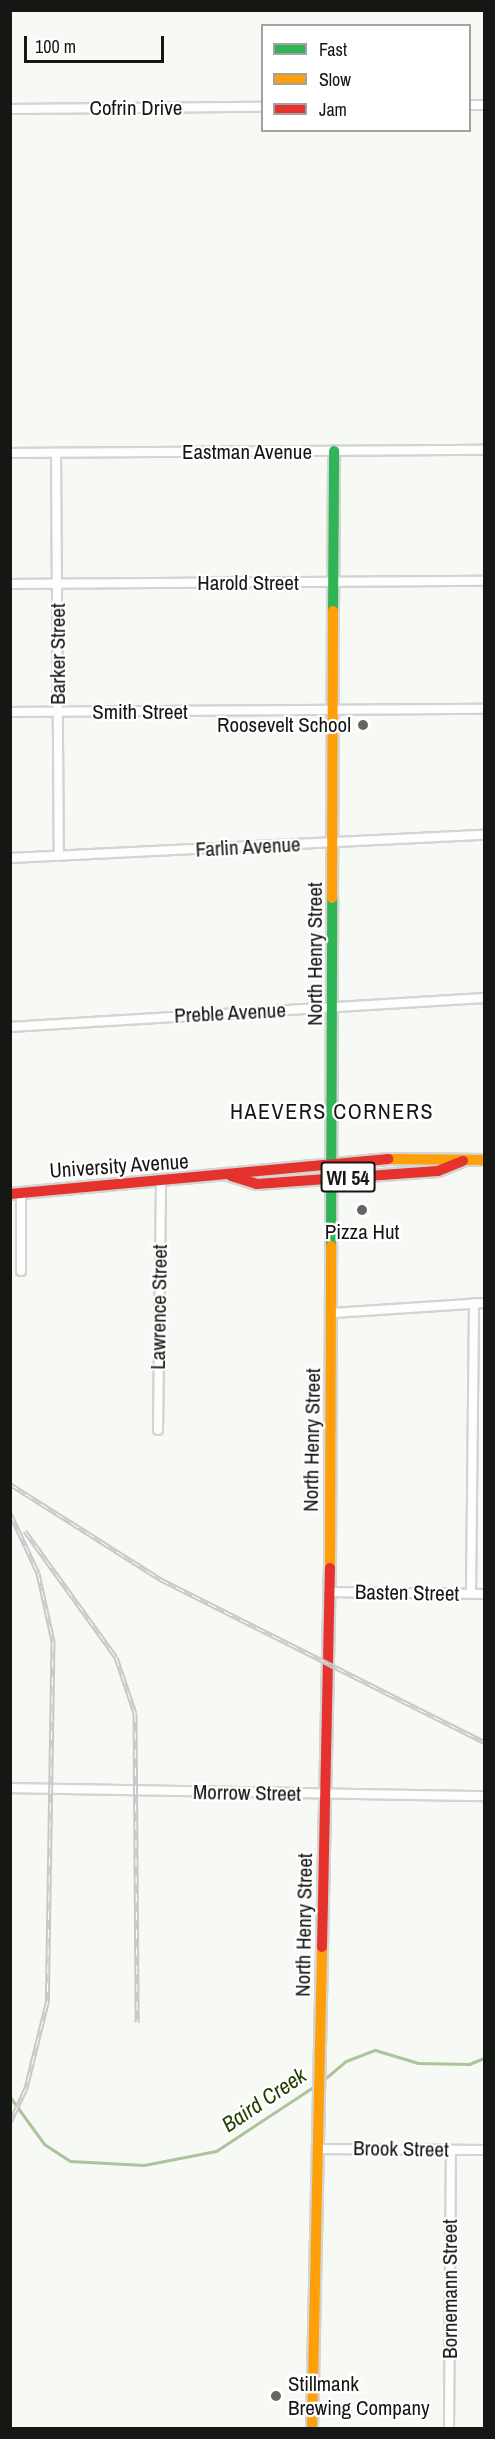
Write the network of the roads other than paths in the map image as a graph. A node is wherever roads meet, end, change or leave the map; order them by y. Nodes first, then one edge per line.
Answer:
1 (261, 107) edge
2 (10, 109) edge
3 (484, 450) edge
4 (334, 451) junction
5 (10, 453) edge
6 (56, 453) junction
7 (484, 581) edge
8 (334, 582) junction
9 (57, 584) junction
10 (10, 585) edge
11 (484, 709) edge
12 (334, 710) junction
13 (10, 712) edge
14 (58, 712) junction
15 (484, 835) edge
16 (334, 842) junction
17 (59, 856) junction
18 (10, 858) edge
19 (484, 998) edge
20 (334, 1007) junction
21 (10, 1027) edge
22 (484, 1160) edge
23 (464, 1161) junction
24 (335, 1162) junction
25 (231, 1176) junction
26 (335, 1178) junction
27 (161, 1184) junction
28 (16, 1193) edge
29 (21, 1271) dead end
30 (484, 1303) edge
31 (474, 1304) junction
32 (333, 1313) junction
33 (158, 1430) dead end
34 (330, 1592) junction
35 (471, 1593) junction
36 (484, 1594) edge
37 (10, 1788) edge
38 (326, 1794) junction
39 (484, 1796) edge
40 (318, 2149) junction
41 (451, 2150) junction
42 (484, 2150) edge
43 (312, 2428) edge
44 (449, 2428) edge

1 - 2 street, Cofrin Drive
3 - 4 street, Eastman Avenue
4 - 6 street, Eastman Avenue
4 - 8 street, North Henry Street
5 - 6 street, Eastman Avenue
6 - 9 street, Barker Street
7 - 8 street, Harold Street
8 - 9 street, Harold Street
8 - 12 street, North Henry Street
9 - 10 street, Harold Street
9 - 14 street, Barker Street
11 - 12 street, Smith Street
12 - 14 street, Smith Street
12 - 16 street, North Henry Street
13 - 14 street, Smith Street
14 - 17 street, Barker Street
15 - 16 street, Farlin Avenue
16 - 17 street, Farlin Avenue
16 - 20 street, North Henry Street
17 - 18 street, Farlin Avenue
19 - 20 street, Preble Avenue
20 - 21 street, Preble Avenue
20 - 24 street, North Henry Street
22 - 23 street, University Avenue / WI 54
23 - 24 street, University Avenue / WI 54
23 - 26 street, University Avenue / WI 54
24 - 25 street, University Avenue / WI 54
24 - 26 street, North Henry Street
25 - 26 street, University Avenue / WI 54
25 - 27 street, University Avenue / WI 54
26 - 32 street, North Henry Street
27 - 28 street, University Avenue / WI 54
27 - 33 street, Lawrence Street
28 - 29 street
30 - 31 street
31 - 32 street
31 - 35 street
32 - 34 street, North Henry Street
34 - 35 street, Basten Street
34 - 38 street, North Henry Street
35 - 36 street, Basten Street
37 - 38 street, Morrow Street
38 - 39 street, Morrow Street
38 - 40 street, North Henry Street
40 - 41 street, Brook Street
40 - 43 street, North Henry Street
41 - 42 street, Brook Street
41 - 44 street, Bornemann Street

